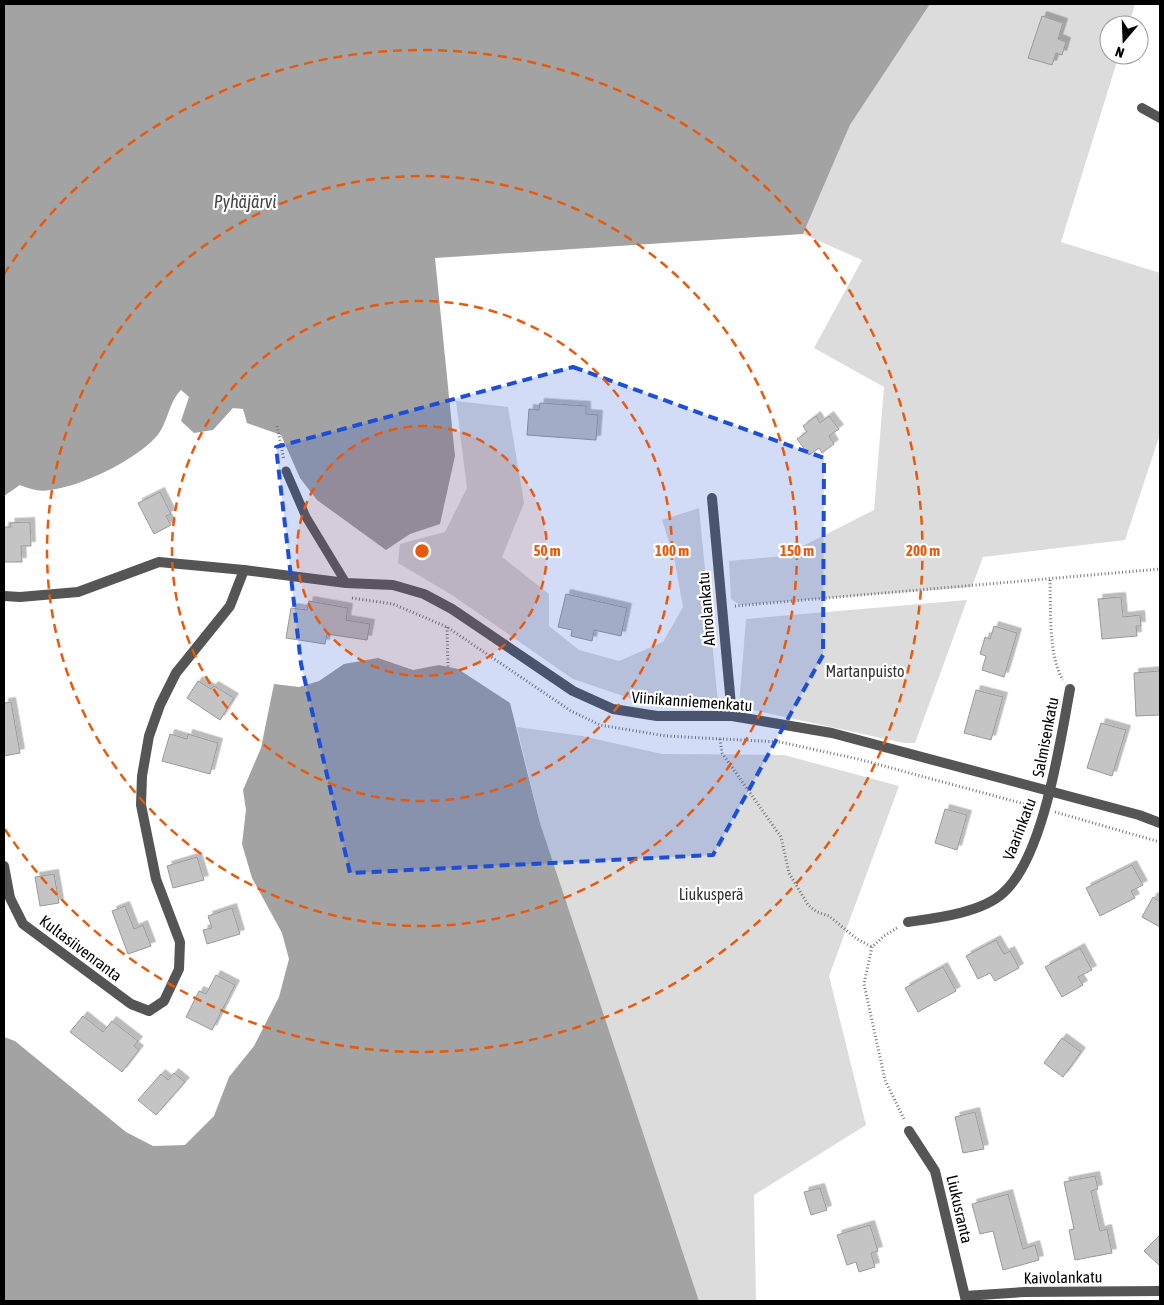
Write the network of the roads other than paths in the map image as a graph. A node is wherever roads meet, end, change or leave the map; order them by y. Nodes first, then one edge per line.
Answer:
1 (1142, 108) dead end
2 (1160, 118) edge
3 (286, 471) road end
4 (712, 498) dead end
5 (244, 570) junction
6 (346, 583) junction
7 (4, 596) edge
8 (1070, 689) road end
9 (732, 716) junction
10 (1050, 790) junction
11 (1160, 823) edge
12 (4, 866) edge
13 (908, 922) road end
14 (909, 1131) road end
15 (1160, 1292) edge
16 (966, 1299) edge

1 - 2 street
3 - 6 lane
4 - 9 street, Ahrolankatu
5 - 6 street, Viinikanniemenkatu
5 - 7 street, Viinikanniemenkatu
5 - 12 street, Kultasiivenranta
6 - 9 street, Viinikanniemenkatu
8 - 10 street, Salmisenkatu
9 - 10 street, Viinikanniemenkatu
10 - 11 street, Viinikanniemenkatu
10 - 13 street, Vaarinkatu
14 - 16 street, Liukusranta
15 - 16 street, Kaivolankatu

